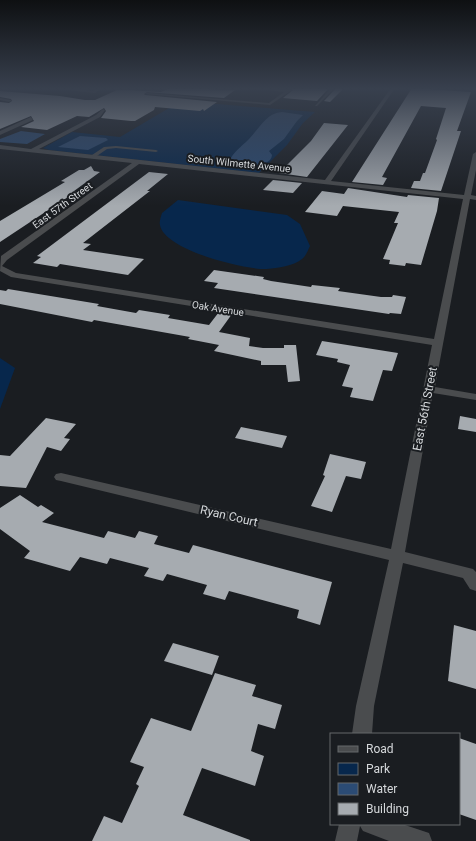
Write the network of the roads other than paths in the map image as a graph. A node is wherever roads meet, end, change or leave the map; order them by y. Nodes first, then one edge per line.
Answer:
1 (13, 127) edge
2 (76, 127) edge
3 (365, 127) edge
4 (0, 133) edge
5 (0, 147) edge
6 (31, 151) junction
7 (156, 151) dead end
8 (476, 154) edge
9 (92, 157) junction
10 (137, 162) junction
11 (327, 182) junction
12 (472, 198) edge
13 (0, 264) edge
14 (0, 268) edge
15 (438, 343) junction
16 (429, 389) junction
17 (476, 397) edge
18 (61, 478) dead end
19 (397, 556) junction
20 (473, 575) edge
21 (362, 733) edge
22 (350, 825) edge
23 (373, 825) edge
24 (346, 841) edge
25 (421, 841) edge

1 - 4 street
2 - 6 street
3 - 11 street
5 - 6 street, South Wilmette Avenue
6 - 9 street, South Wilmette Avenue
7 - 9 lane
8 - 12 street, East 56th Street
9 - 10 street, South Wilmette Avenue
10 - 11 street, South Wilmette Avenue
10 - 13 street, East 57th Street
11 - 12 street, South Wilmette Avenue
12 - 15 street, East 56th Street
14 - 15 street, Oak Avenue
15 - 16 street, East 56th Street
16 - 17 street
16 - 19 street, East 56th Street
18 - 19 street, Ryan Court
19 - 20 street, Ryan Court
19 - 21 street, East 56th Street
22 - 24 street
23 - 25 street

